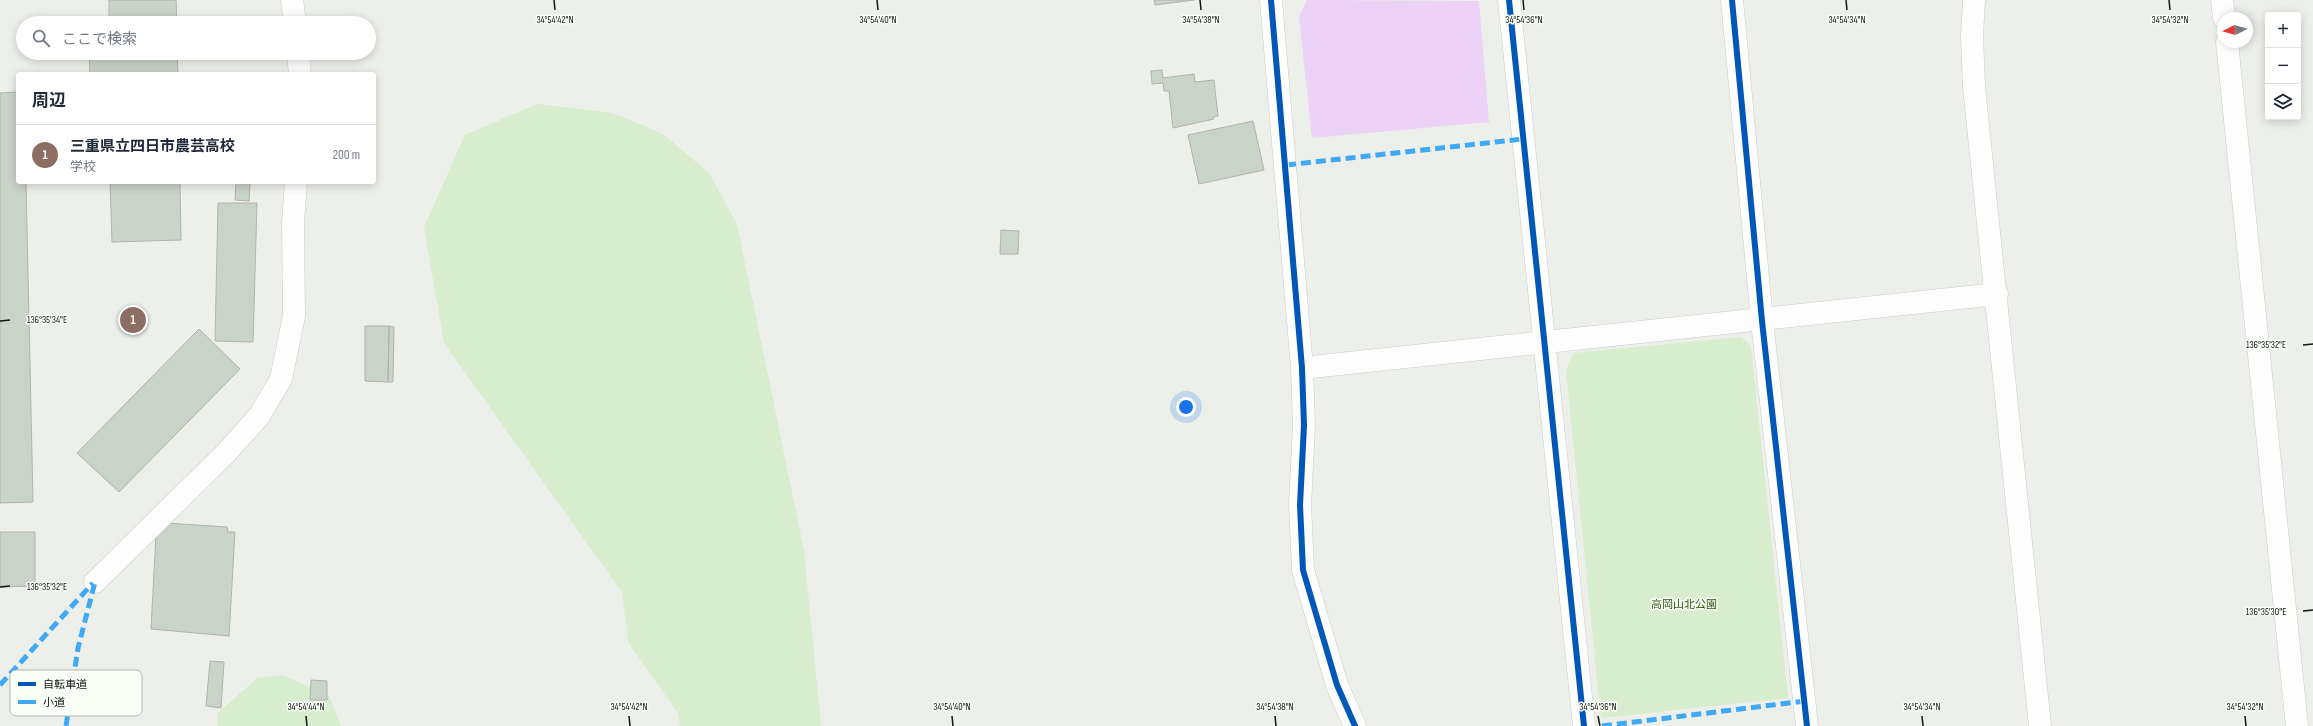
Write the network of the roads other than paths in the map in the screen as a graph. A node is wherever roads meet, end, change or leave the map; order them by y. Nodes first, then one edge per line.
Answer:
1 (292, 0) edge
2 (1271, 0) edge
3 (1509, 0) edge
4 (1732, 0) edge
5 (1974, 0) edge
6 (2222, 0) edge
7 (2223, 12) edge
8 (294, 16) edge
9 (2228, 48) edge
10 (299, 60) edge
11 (300, 72) edge
12 (296, 184) edge
13 (1997, 294) junction
14 (1762, 320) junction
15 (1545, 343) junction
16 (1302, 368) junction
17 (94, 582) dead end
18 (2302, 719) edge
19 (1355, 726) edge
20 (1584, 726) edge
21 (1807, 726) edge
22 (2040, 726) edge

1 - 8 street
2 - 16 street
3 - 15 street
4 - 14 street
5 - 13 street
6 - 7 street
9 - 18 street
10 - 11 street
12 - 17 street
13 - 14 street
13 - 22 street
14 - 15 street
14 - 21 street
15 - 16 street
15 - 20 street
16 - 19 street

